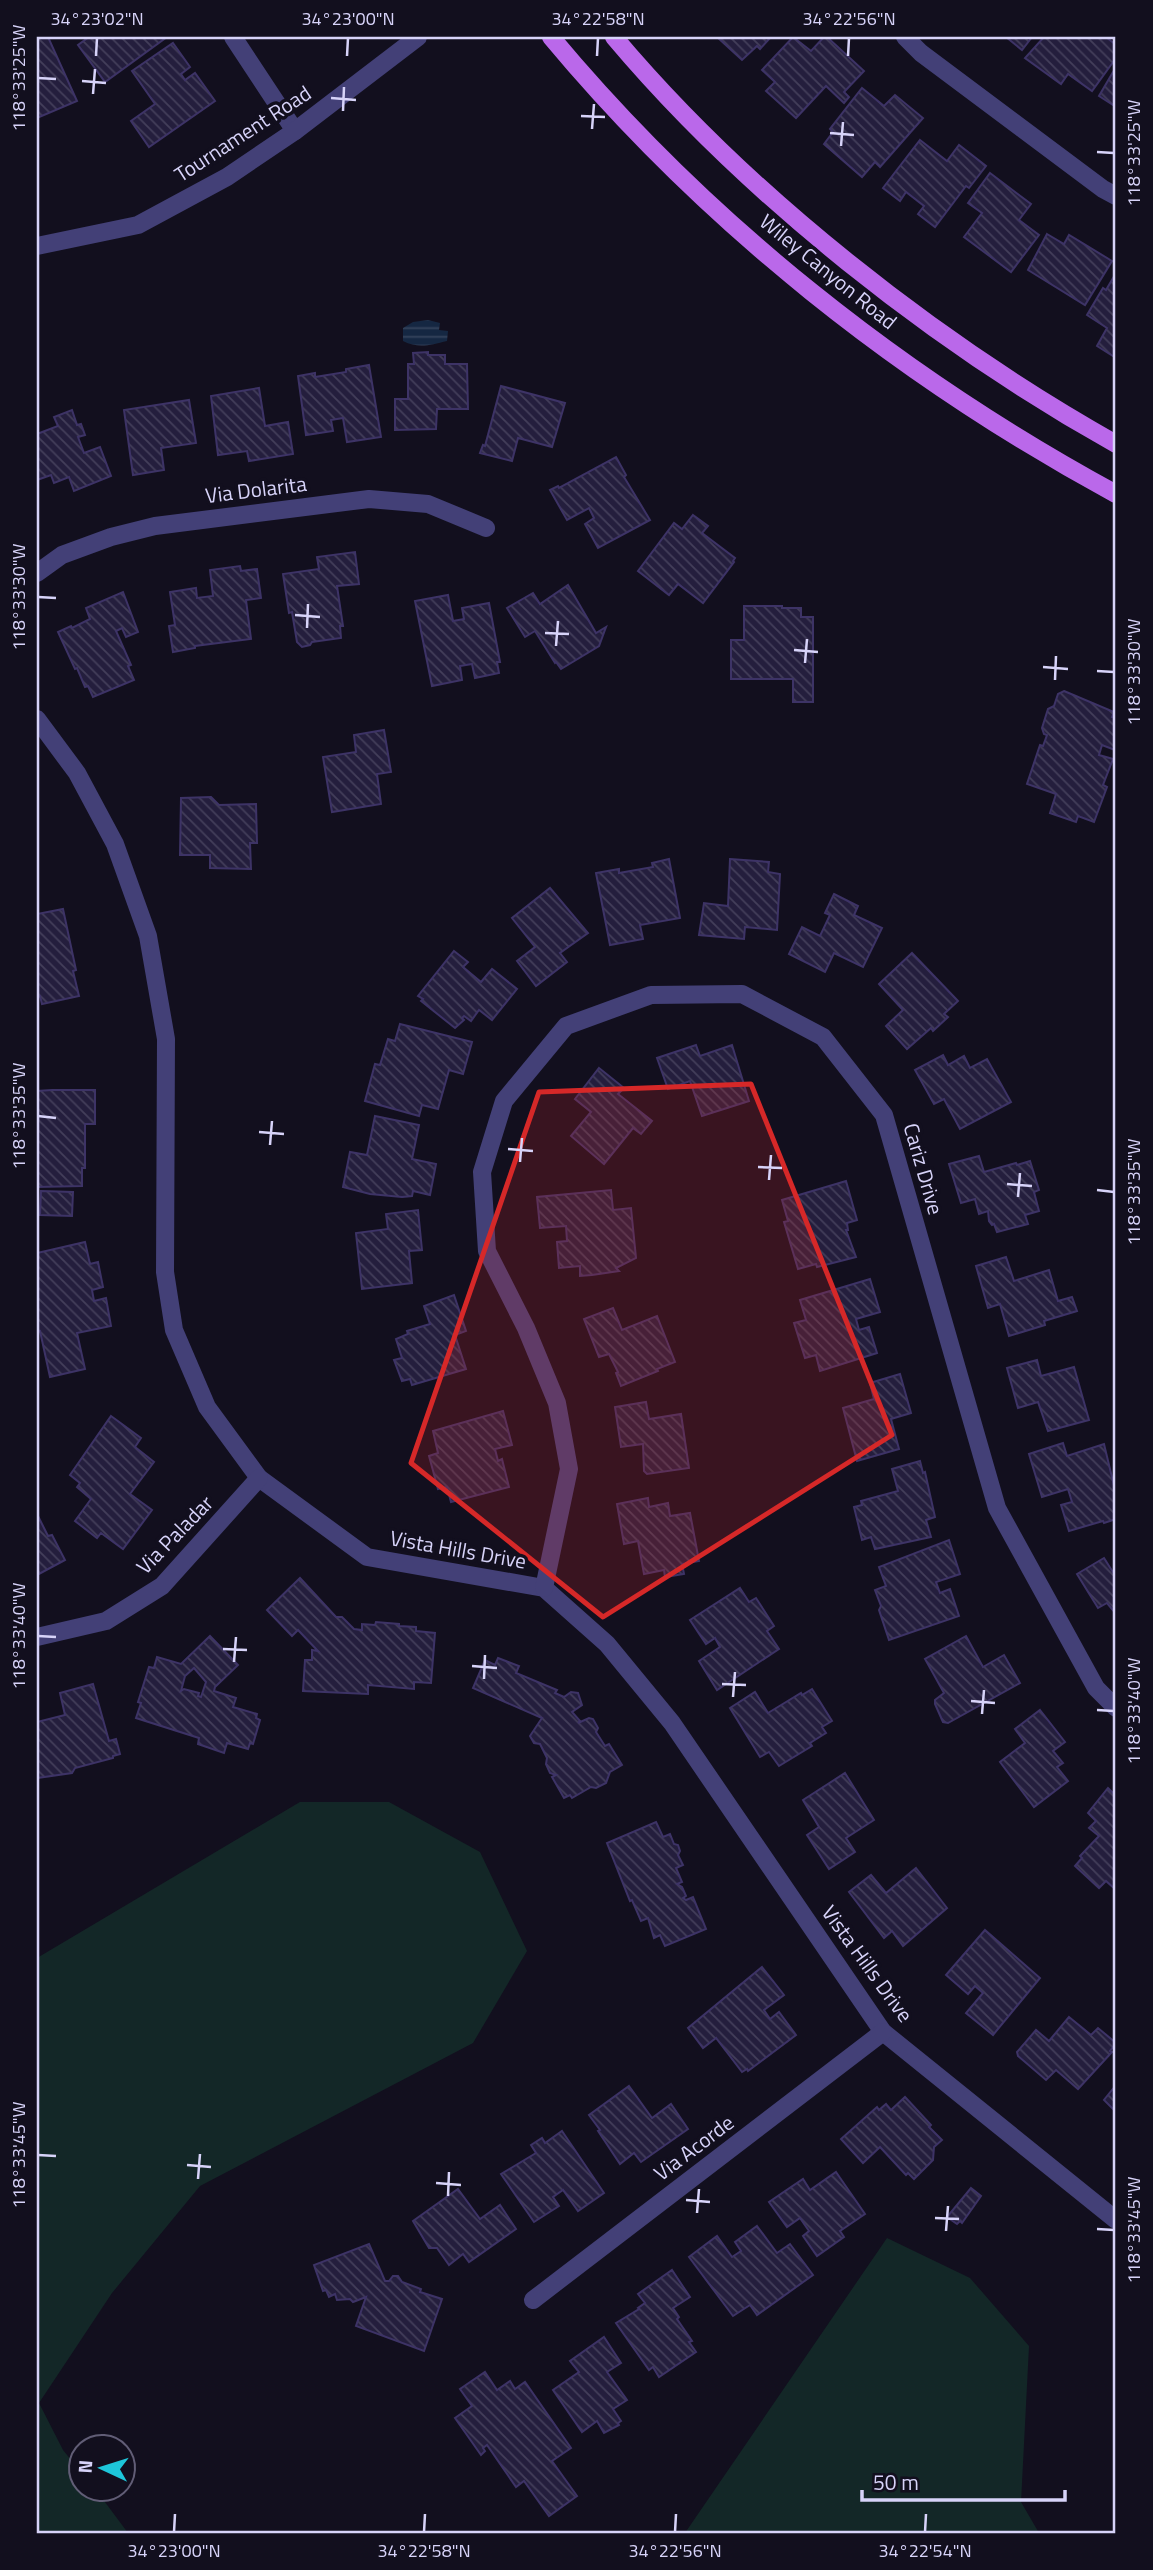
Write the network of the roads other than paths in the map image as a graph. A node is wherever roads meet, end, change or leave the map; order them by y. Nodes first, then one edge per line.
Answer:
1 (233, 37) edge
2 (418, 37) edge
3 (551, 37) edge
4 (614, 37) edge
5 (905, 37) edge
6 (295, 131) junction
7 (1116, 196) edge
8 (37, 246) edge
9 (1116, 444) edge
10 (1116, 494) edge
11 (486, 528) dead end
12 (37, 573) edge
13 (37, 719) edge
14 (259, 1478) junction
15 (544, 1588) junction
16 (37, 1637) edge
17 (1116, 1708) edge
18 (883, 2032) junction
19 (1116, 2220) edge
20 (533, 2300) dead end

1 - 6 street
2 - 6 street, Tournament Road
3 - 10 main road, Wiley Canyon Road
4 - 9 main road, Wiley Canyon Road
5 - 7 street
6 - 8 street, Tournament Road
11 - 12 street, Via Dolarita
13 - 14 street, Vista Hills Drive
14 - 15 street, Vista Hills Drive
14 - 16 street, Via Paladar
15 - 17 street, Cariz Drive
15 - 18 street, Vista Hills Drive
18 - 19 street, Vista Hills Drive
18 - 20 street, Via Acorde

